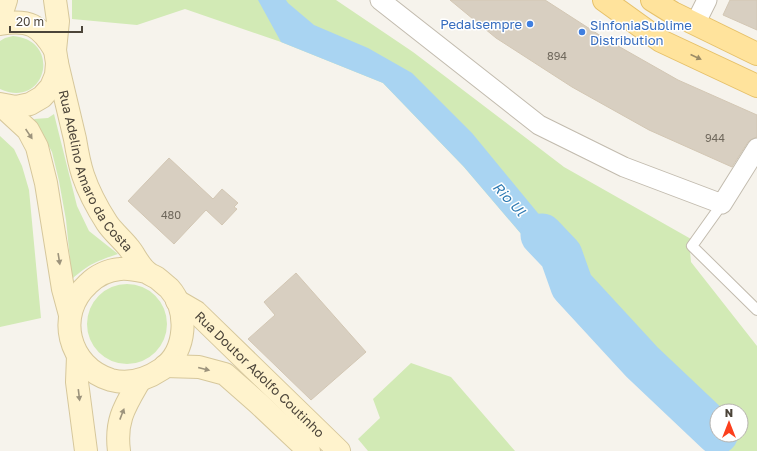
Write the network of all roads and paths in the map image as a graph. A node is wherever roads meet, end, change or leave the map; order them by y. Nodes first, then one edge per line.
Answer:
1 (6, 0) edge
2 (55, 0) edge
3 (380, 0) edge
4 (604, 0) edge
5 (652, 0) edge
6 (707, 0) edge
7 (0, 19) edge
8 (0, 24) edge
9 (695, 24) junction
10 (757, 54) edge
11 (56, 56) junction
12 (757, 86) edge
13 (1, 105) edge
14 (757, 148) edge
15 (722, 204) junction
16 (146, 272) junction
17 (177, 301) junction
18 (757, 310) edge
19 (70, 315) junction
20 (78, 356) junction
21 (165, 366) junction
22 (140, 380) junction
23 (86, 451) edge
24 (119, 451) edge
25 (309, 451) edge
26 (340, 451) edge

1 - 7 main road
2 - 11 main road, Rua Adelino Amaro da Costa
3 - 15 street
4 -> 12 main road
5 - 9 main road
6 - 9 street
8 - 11 main road, Rua Adelino Amaro da Costa
9 - 10 main road
11 - 13 main road, Rua Adelino Amaro da Costa
11 - 16 main road, Rua Adelino Amaro da Costa
13 -> 19 main road, Rua Adelino Amaro da Costa
14 - 15 street
15 - 18 lane
16 - 17 main road, Rua Adelino Amaro da Costa
16 - 19 main road, Rua Adelino Amaro da Costa
17 - 21 main road, Rua Adelino Amaro da Costa
17 - 26 main road, Rua Doutor Adolfo Coutinho
19 - 20 main road, Rua Adelino Amaro da Costa
20 - 22 main road, Rua Adelino Amaro da Costa
20 -> 23 main road, Rua Adelino Amaro da Costa
21 - 22 main road, Rua Adelino Amaro da Costa
21 -> 25 main road, Rua Doutor Adolfo Coutinho
24 -> 22 main road

